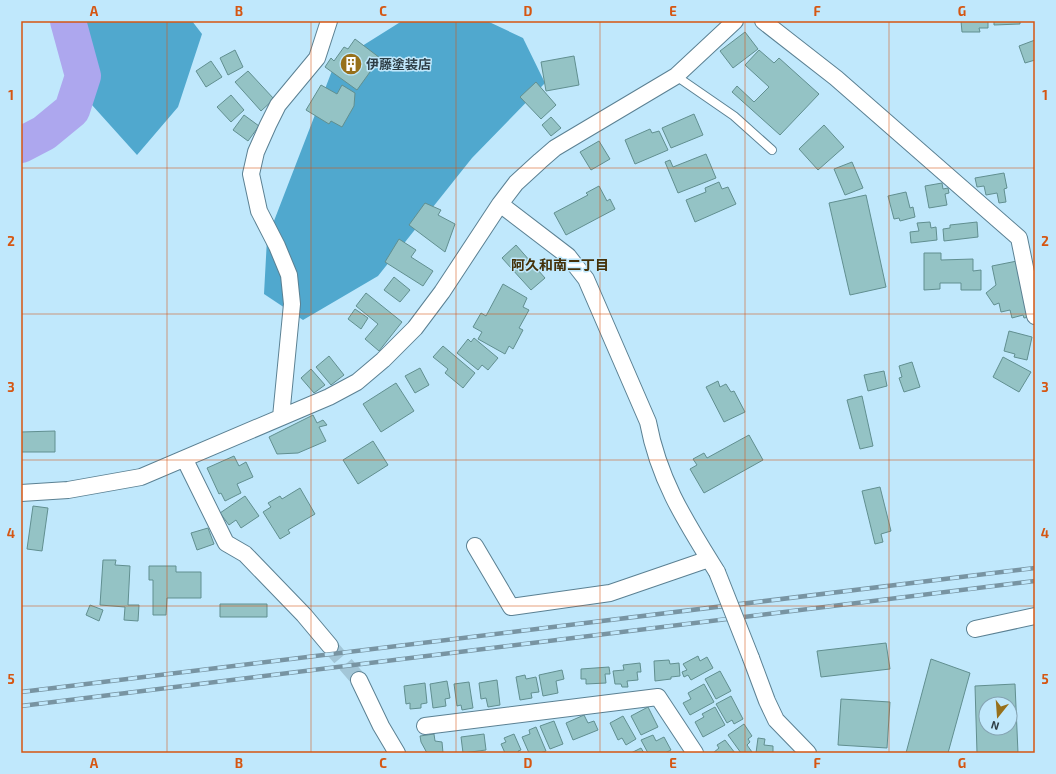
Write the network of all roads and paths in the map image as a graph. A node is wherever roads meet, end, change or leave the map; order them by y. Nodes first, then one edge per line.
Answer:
1 (329, 21) edge
2 (735, 21) edge
3 (763, 21) edge
4 (676, 76) junction
5 (772, 150) dead end
6 (500, 204) junction
7 (1031, 276) edge
8 (1035, 316) edge
9 (281, 417) junction
10 (185, 460) junction
11 (21, 493) edge
12 (475, 546) dead end
13 (713, 565) junction
14 (1035, 616) edge
15 (976, 629) dead end
16 (330, 646) tunnel mouth
17 (359, 680) tunnel mouth
18 (425, 726) dead end
19 (398, 753) edge
20 (695, 753) edge
21 (808, 753) edge

1 - 9 street
2 - 4 street
3 - 7 street
4 - 5 lane
4 - 6 street
6 - 9 street
6 - 13 street
7 - 8 street
9 - 10 street
10 - 11 street
10 - 16 street
12 - 13 street
13 - 21 street, bridge
14 - 15 street
17 - 19 street
18 - 20 street

